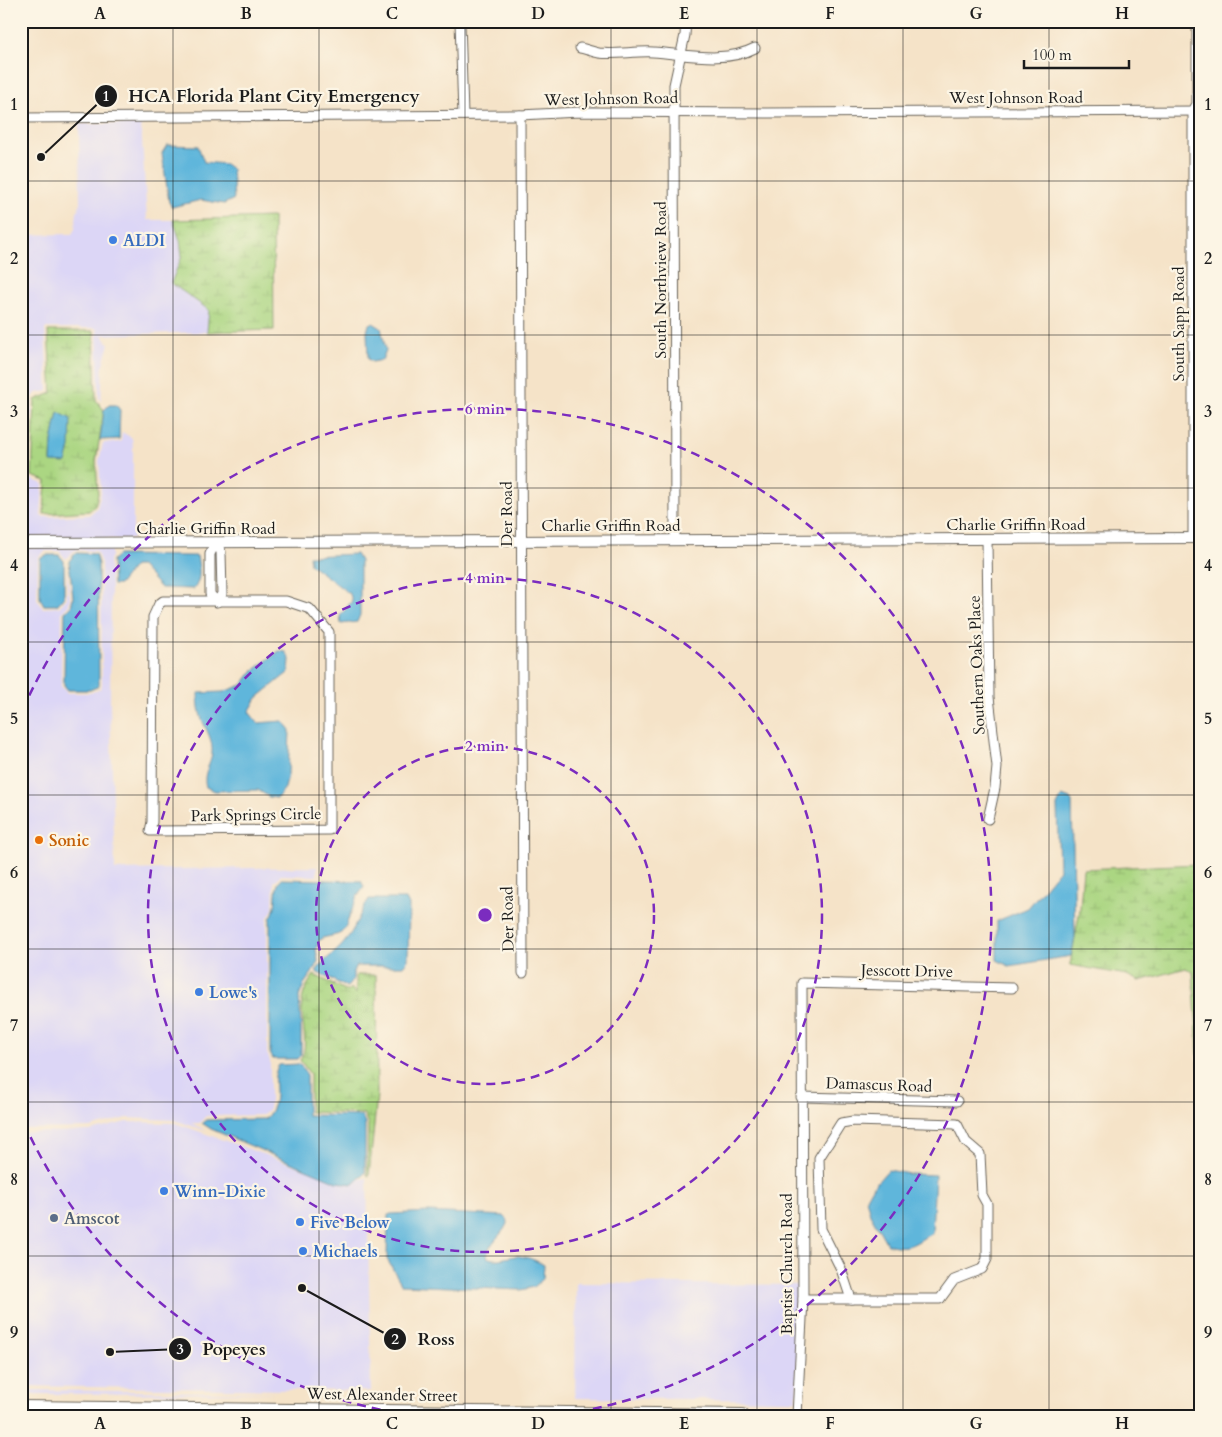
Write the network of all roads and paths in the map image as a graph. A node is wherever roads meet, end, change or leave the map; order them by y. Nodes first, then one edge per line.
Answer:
1 (460, 21) edge
2 (686, 21) edge
3 (1197, 21) edge
4 (580, 48) dead end
5 (755, 48) dead end
6 (681, 56) junction
7 (1197, 111) edge
8 (674, 112) junction
9 (463, 115) junction
10 (520, 115) junction
11 (21, 118) edge
12 (1197, 538) edge
13 (987, 539) junction
14 (675, 540) junction
15 (521, 541) junction
16 (216, 542) junction
17 (21, 543) edge
18 (217, 602) junction
19 (988, 819) dead end
20 (523, 973) dead end
21 (802, 983) joint
22 (1012, 988) dead end
23 (801, 1097) junction
24 (957, 1101) dead end
25 (803, 1298) junction
26 (851, 1298) junction
27 (21, 1408) edge
28 (90, 1412) edge
29 (361, 1414) edge
30 (386, 1414) edge
31 (493, 1414) edge
32 (679, 1415) edge
33 (742, 1416) edge
34 (798, 1416) edge

1 - 9 street
2 - 6 street, South Northview Road
3 - 7 street, South Sapp Road
4 - 6 street
5 - 6 street
6 - 8 street, South Northview Road
7 - 8 street, West Johnson Road
7 - 12 street, South Sapp Road
8 - 10 street, West Johnson Road
8 - 14 street, South Northview Road
9 - 10 street, West Johnson Road
9 - 11 street, West Johnson Road
10 - 15 street, Der Road
12 - 13 street, Charlie Griffin Road
13 - 14 street, Charlie Griffin Road
13 - 19 street, Southern Oaks Place
14 - 15 street, Charlie Griffin Road
15 - 16 street, Charlie Griffin Road
15 - 20 street, Der Road
16 - 17 street, Charlie Griffin Road
16 - 18 street
18 - 18 street, Park Springs Circle
21 - 22 street, Jesscott Drive
21 - 23 street, Baptist Church Road
23 - 24 street, Damascus Road
23 - 25 street, Baptist Church Road
25 - 26 street
25 - 34 street, Baptist Church Road
26 - 26 street
27 - 28 main road, West Alexander Street
28 - 29 main road, West Alexander Street
29 - 30 main road, West Alexander Street
30 - 31 main road, West Alexander Street
31 - 32 main road, West Alexander Street
32 - 33 main road, West Alexander Street

